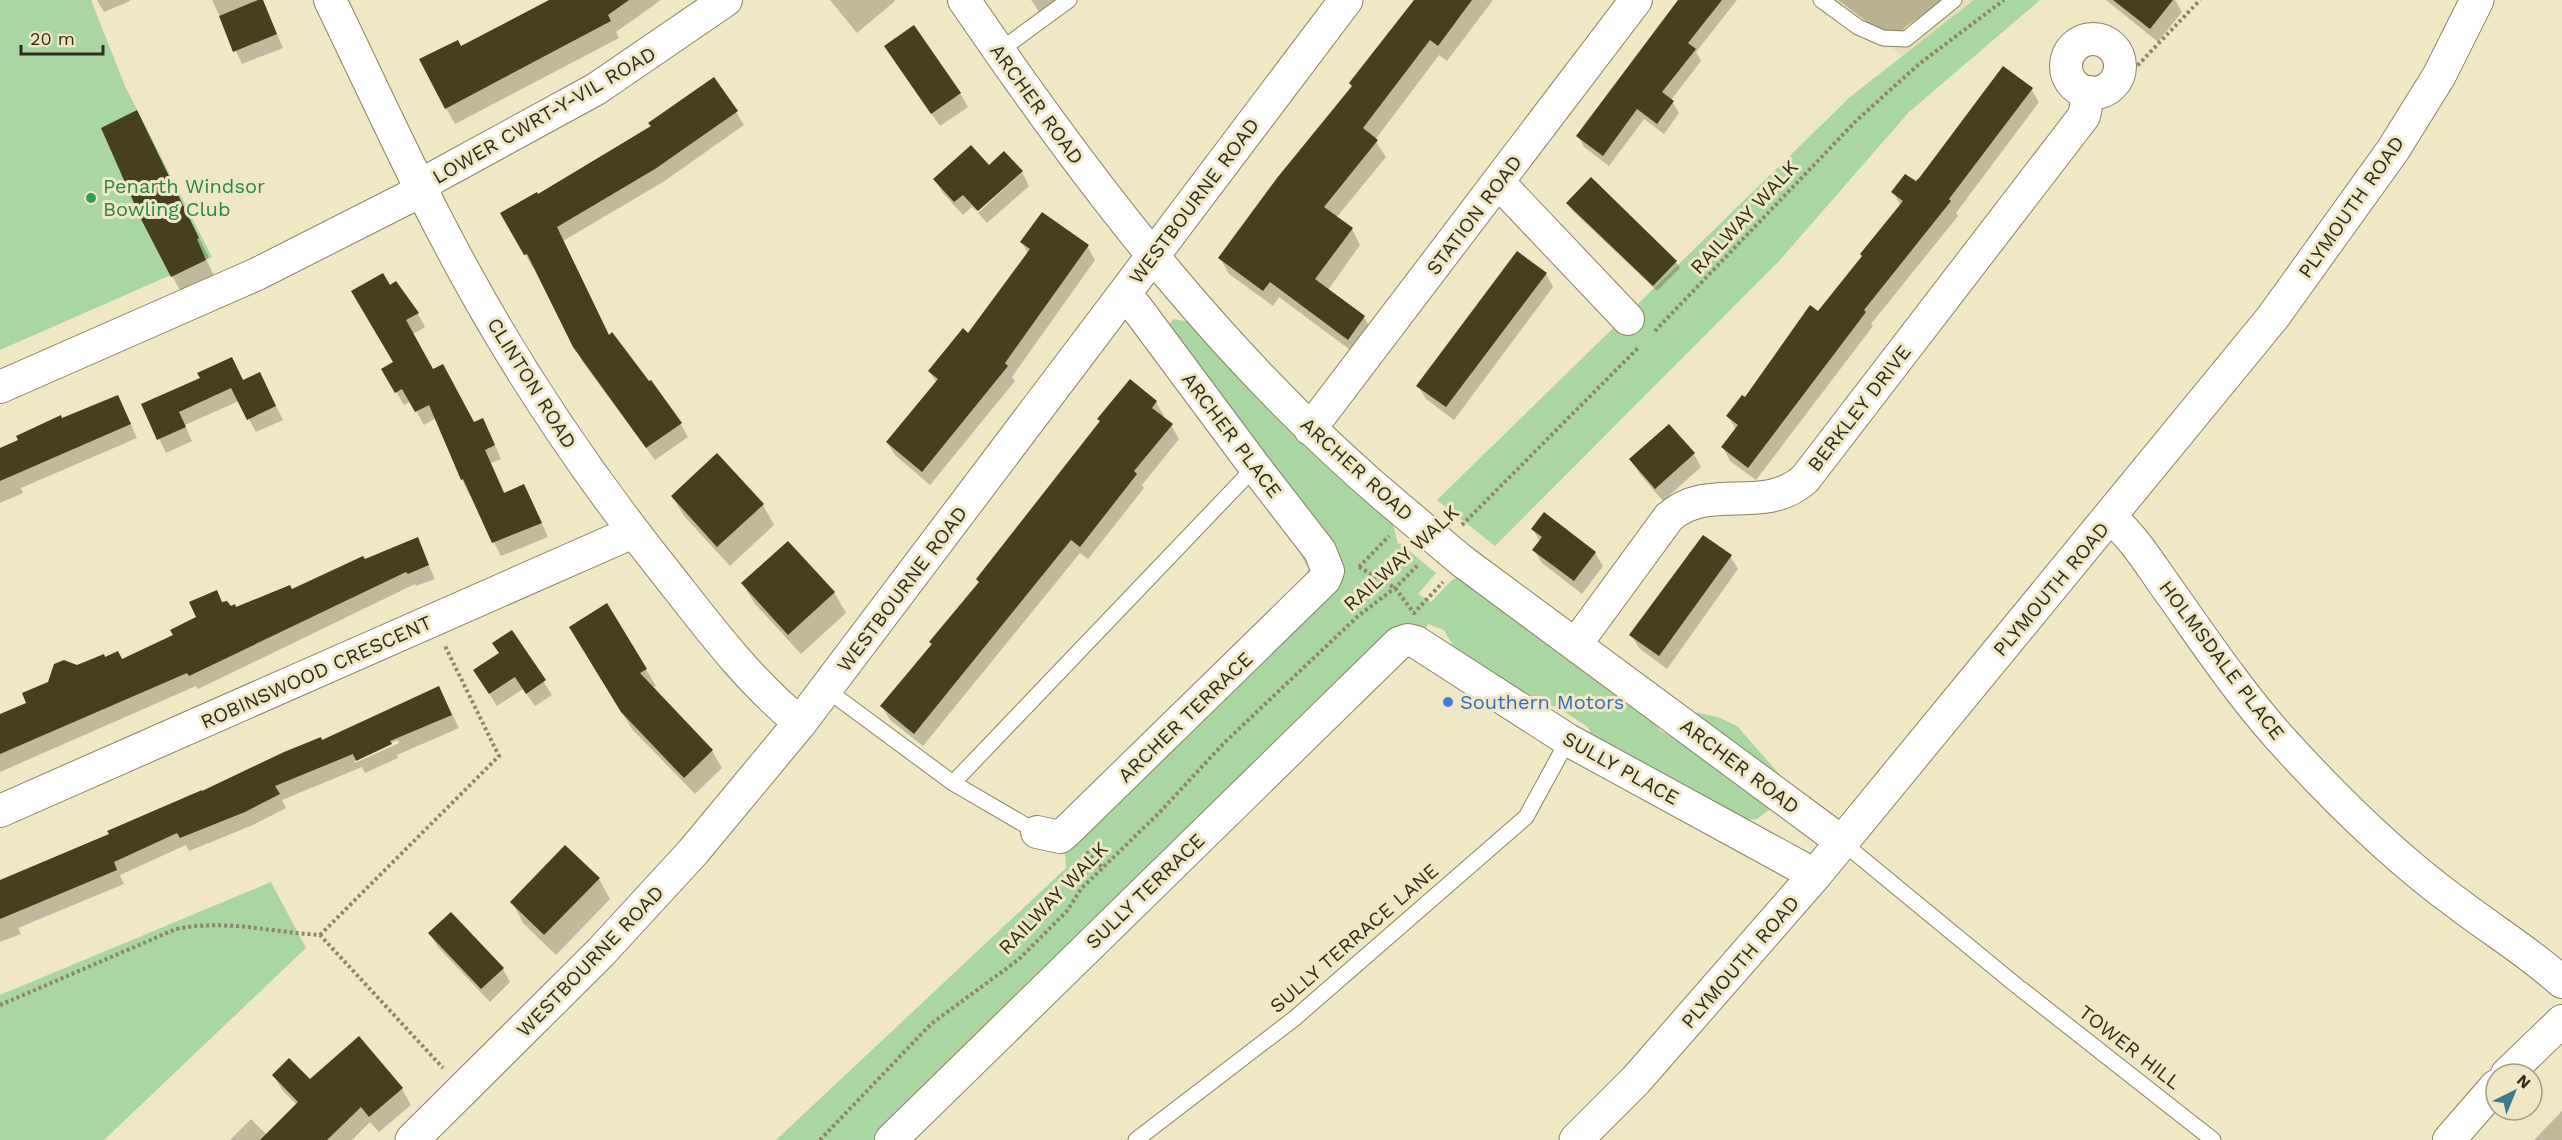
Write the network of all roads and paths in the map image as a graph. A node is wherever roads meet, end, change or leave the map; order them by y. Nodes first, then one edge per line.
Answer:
1 (330, 0) edge
2 (726, 0) edge
3 (964, 0) edge
4 (1070, 0) edge
5 (1346, 0) edge
6 (1636, 0) edge
7 (1821, 0) edge
8 (1954, 0) edge
9 (2004, 0) edge
10 (2200, 0) edge
11 (2477, 0) edge
12 (999, 51) junction
13 (2120, 64) junction
14 (2090, 92) junction
15 (1499, 183) junction
16 (421, 188) junction
17 (1152, 256) junction
18 (1123, 295) junction
19 (1642, 331) junction
20 (0, 387) edge
21 (1310, 429) junction
22 (1255, 467) junction
23 (2110, 518) junction
24 (1399, 524) junction
25 (1457, 529) dead end
26 (633, 532) junction
27 (1426, 559) dead end
28 (1454, 570) junction
29 (1325, 579) joint
30 (1395, 588) junction
31 (433, 621) junction
32 (1400, 643) joint
33 (1576, 644) junction
34 (827, 690) junction
35 (800, 723) junction
36 (1568, 740) junction
37 (953, 783) junction
38 (0, 811) edge
39 (1037, 832) joint
40 (1842, 842) junction
41 (1815, 875) junction
42 (320, 935) junction
43 (2562, 982) edge
44 (0, 1005) edge
45 (2562, 1021) edge
46 (2519, 1062) edge
47 (464, 1090) junction
48 (2484, 1100) edge
49 (412, 1140) edge
50 (820, 1140) edge
51 (891, 1140) edge
52 (1136, 1140) edge
53 (1576, 1140) edge
54 (2213, 1140) edge
55 (2450, 1140) edge

1 - 16 street, CLINTON ROAD
2 - 16 street, LOWER CWRT-Y-VIL ROAD
3 - 12 street, ARCHER ROAD
4 - 12 lane
5 - 17 street, WESTBOURNE ROAD
6 - 15 street, STATION ROAD
7 - 8 lane
9 - 19 path, RAILWAY WALK
10 - 13 path
11 - 23 street, PLYMOUTH ROAD
12 - 17 street, ARCHER ROAD
13 - 14 street
13 - 14 street
14 - 33 street, BERKLEY DRIVE
15 - 19 street
15 - 21 street, STATION ROAD
16 - 20 street
16 - 26 street, CLINTON ROAD
17 - 18 street, WESTBOURNE ROAD
17 - 21 street, ARCHER ROAD
18 - 22 street, ARCHER PLACE
18 - 34 street, WESTBOURNE ROAD
19 - 25 path, RAILWAY WALK
21 - 24 street, ARCHER ROAD
22 - 29 street, ARCHER PLACE
22 - 37 lane
23 - 40 street, PLYMOUTH ROAD
23 - 43 street, HOLMSDALE PLACE
24 - 28 street, ARCHER ROAD, bridge
24 - 30 path
26 - 31 street, ROBINSWOOD CRESCENT
26 - 35 street, CLINTON ROAD
27 - 30 path, RAILWAY WALK
28 - 30 path
28 - 33 street, ARCHER ROAD
29 - 39 street, ARCHER TERRACE
30 - 50 path, RAILWAY WALK
31 - 38 street, ROBINSWOOD CRESCENT
31 - 42 path
32 - 36 street, SULLY PLACE
32 - 51 street, SULLY TERRACE
33 - 40 street, ARCHER ROAD
34 - 35 street, WESTBOURNE ROAD
34 - 37 lane
35 - 47 street, WESTBOURNE ROAD
36 - 41 street, SULLY PLACE
36 - 52 lane, SULLY TERRACE LANE
37 - 39 lane
40 - 41 street, PLYMOUTH ROAD
40 - 54 lane, TOWER HILL
41 - 53 street, PLYMOUTH ROAD
42 - 44 path
42 - 47 path
45 - 46 street
47 - 49 street, WESTBOURNE ROAD
48 - 55 street

